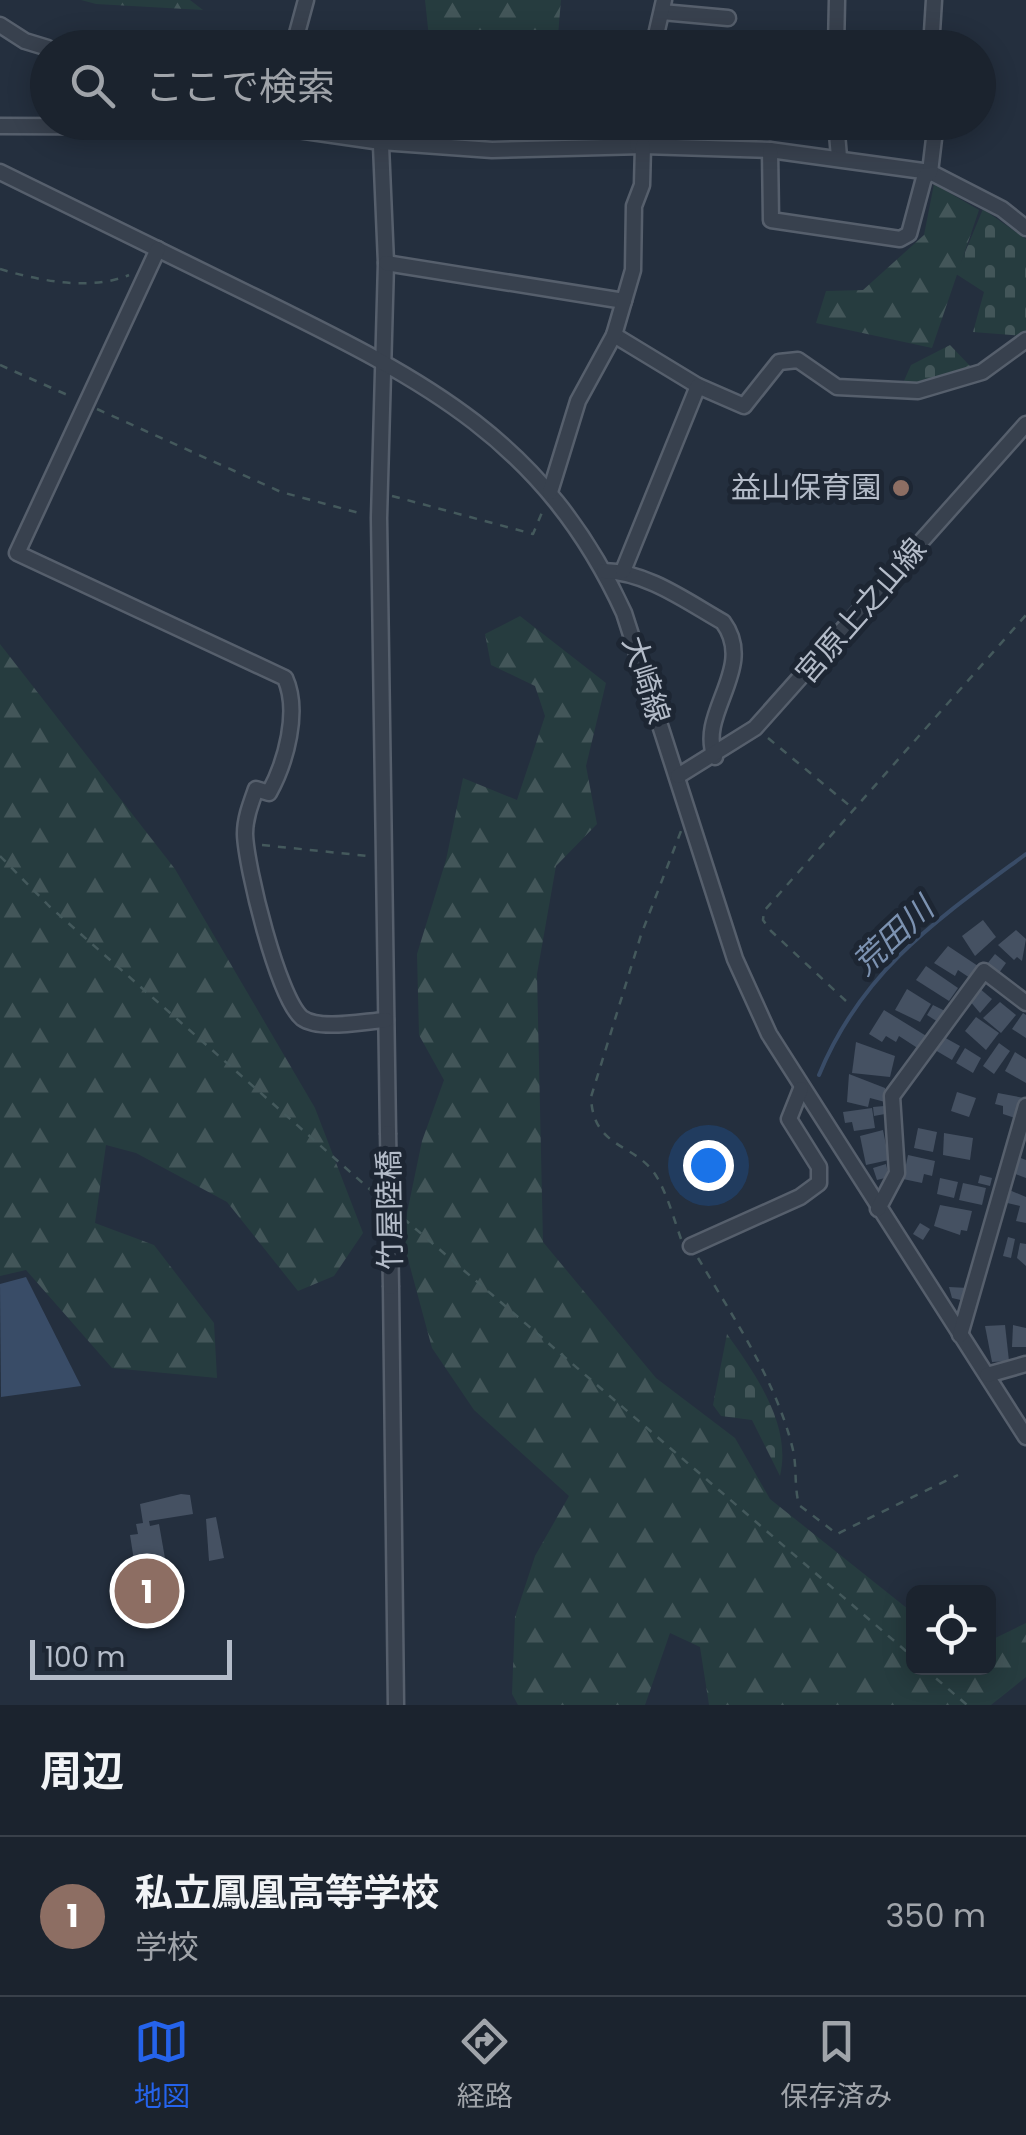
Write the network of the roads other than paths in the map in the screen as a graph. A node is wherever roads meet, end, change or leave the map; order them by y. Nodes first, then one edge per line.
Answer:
1 (306, 0) edge
2 (837, 0) edge
3 (934, 0) edge
4 (663, 6) edge
5 (728, 18) dead end
6 (0, 25) edge
7 (298, 30) edge
8 (836, 30) edge
9 (932, 30) edge
10 (30, 43) edge
11 (30, 125) edge
12 (0, 126) edge
13 (369, 140) edge
14 (640, 140) edge
15 (838, 140) edge
16 (934, 140) edge
17 (381, 142) junction
18 (640, 146) junction
19 (770, 150) junction
20 (839, 157) junction
21 (0, 172) edge
22 (930, 172) junction
23 (1026, 228) edge
24 (158, 249) junction
25 (386, 264) junction
26 (624, 301) junction
27 (614, 335) junction
28 (1026, 340) edge
29 (384, 362) junction
30 (698, 386) junction
31 (1026, 424) edge
32 (550, 492) junction
33 (604, 570) junction
34 (623, 571) junction
35 (715, 757) junction
36 (678, 776) junction
37 (1026, 1004) edge
38 (386, 1020) junction
39 (801, 1089) junction
40 (1026, 1106) edge
41 (878, 1209) junction
42 (690, 1246) road end
43 (960, 1335) junction
44 (1026, 1364) edge
45 (986, 1375) junction
46 (1026, 1437) edge
47 (396, 1705) edge

1 - 7 street
2 - 8 street
3 - 9 street
4 - 5 street
6 - 10 street
11 - 12 street
13 - 17 street
14 - 18 street
15 - 20 street
16 - 22 street
17 - 18 street
17 - 25 street, 竹屋陸橋
18 - 19 street
18 - 26 street
19 - 20 street
19 - 22 street
20 - 22 street
21 - 24 street, 大崎線
22 - 23 street
24 - 29 street, 大崎線
24 - 38 street
25 - 26 street
25 - 29 street, 竹屋陸橋
26 - 27 street
27 - 30 street
27 - 32 street
28 - 30 street
29 - 32 street, 大崎線
29 - 38 street, 竹屋陸橋
30 - 34 street
31 - 35 street, 宮原上之山線
32 - 33 street, 大崎線
33 - 34 street
33 - 36 street, 大崎線
34 - 35 street
35 - 36 street, 宮原上之山線
36 - 39 street, 大崎線
37 - 41 street
38 - 47 street, 竹屋陸橋, bridge
39 - 41 street, 大崎線
39 - 42 street
40 - 43 street
41 - 43 street, 大崎線
43 - 45 street, 大崎線
44 - 45 street
45 - 46 street, 大崎線

